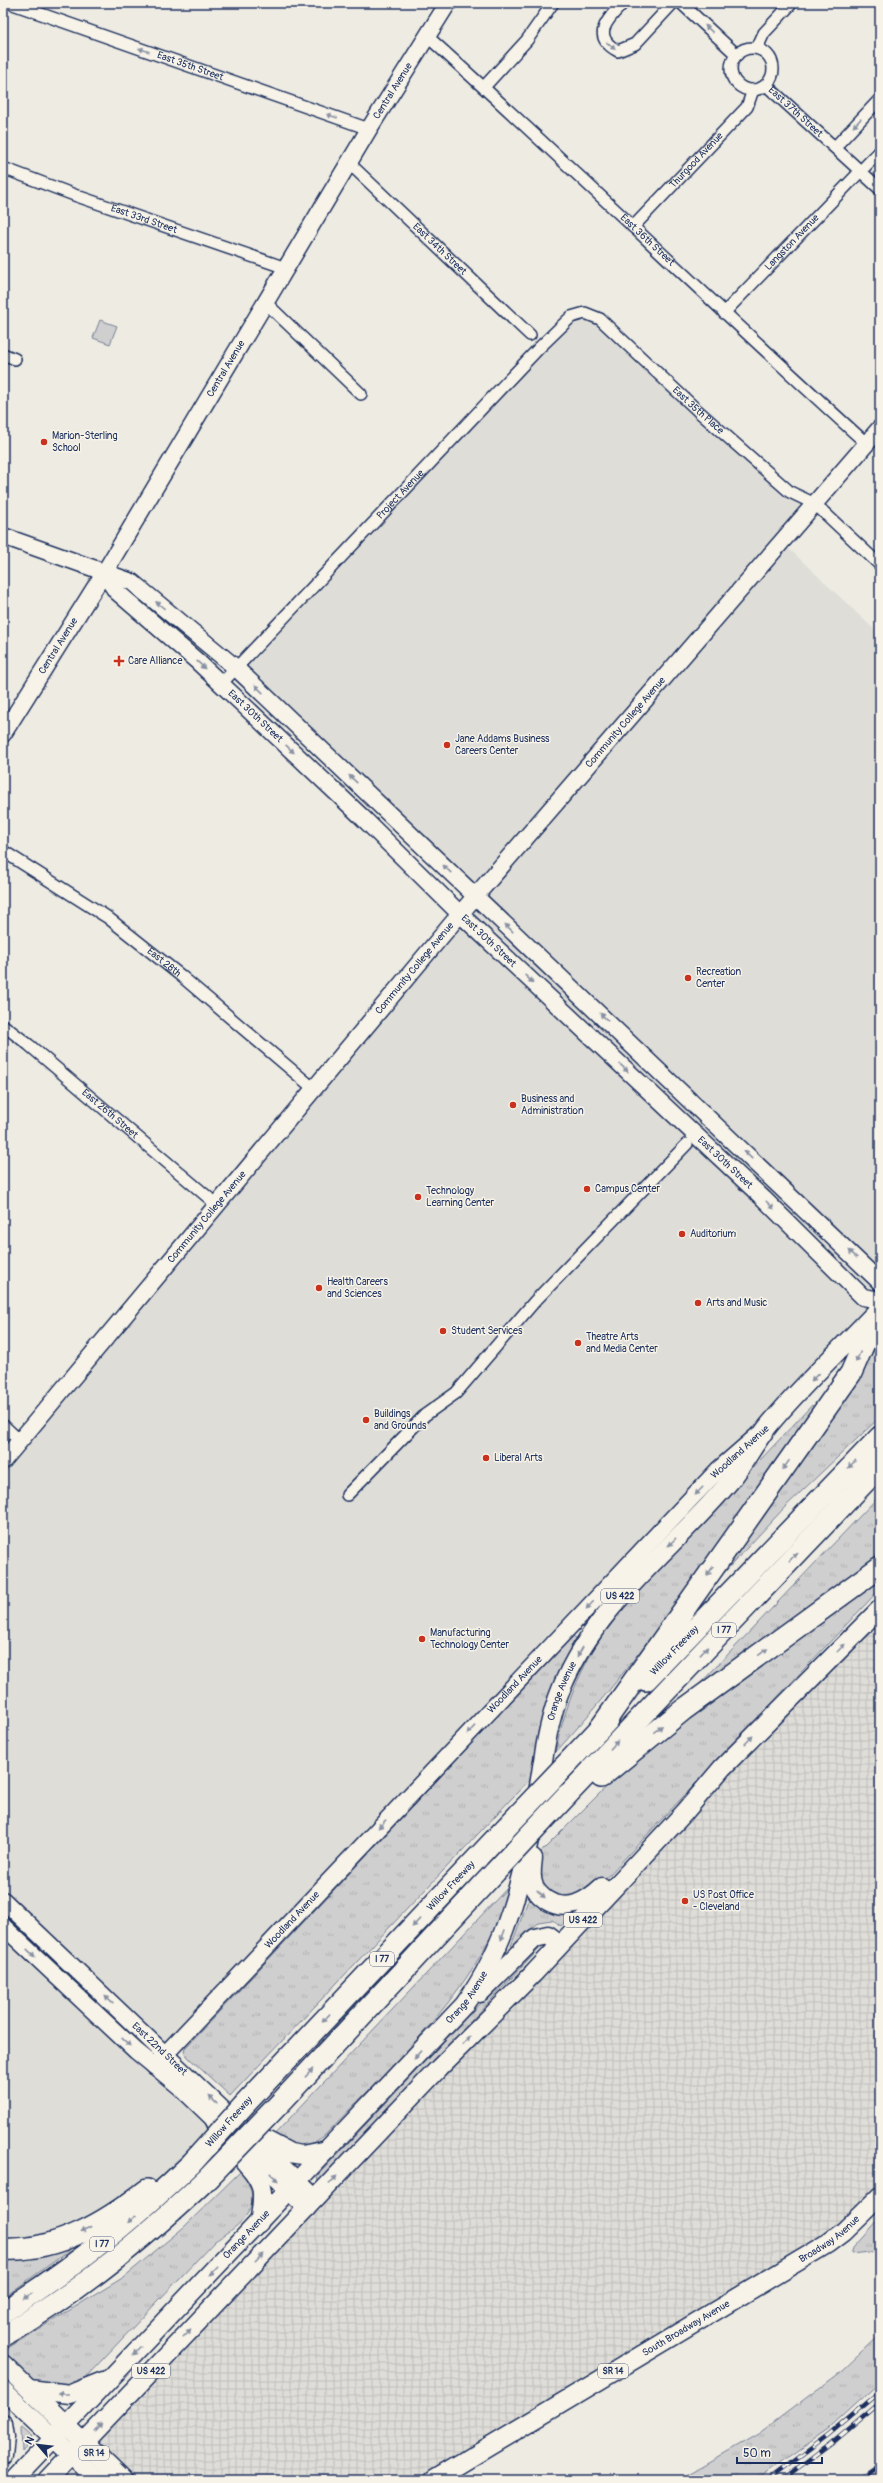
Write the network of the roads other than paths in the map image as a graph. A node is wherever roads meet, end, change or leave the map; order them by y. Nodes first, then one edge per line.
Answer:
1 (10, 3) edge
2 (448, 3) edge
3 (553, 3) edge
4 (623, 3) edge
5 (673, 3) edge
6 (681, 3) edge
7 (792, 3) edge
8 (428, 37) junction
9 (757, 48) junction
10 (737, 55) junction
11 (766, 85) junction
12 (484, 87) junction
13 (753, 90) junction
14 (880, 99) edge
15 (369, 129) junction
16 (835, 147) junction
17 (880, 151) edge
18 (349, 163) junction
19 (3, 168) edge
20 (861, 172) junction
21 (880, 188) edge
22 (633, 227) junction
23 (286, 268) junction
24 (266, 302) junction
25 (585, 313) joint
26 (724, 313) junction
27 (530, 335) dead end
28 (3, 354) edge
29 (15, 359) dead end
30 (361, 394) dead end
31 (880, 428) edge
32 (867, 444) junction
33 (815, 504) junction
34 (3, 536) edge
35 (880, 565) edge
36 (104, 573) junction
37 (235, 667) junction
38 (221, 684) junction
39 (3, 734) edge
40 (3, 851) edge
41 (476, 895) junction
42 (460, 914) junction
43 (3, 1026) edge
44 (313, 1088) junction
45 (687, 1144) dead end
46 (216, 1204) junction
47 (880, 1282) edge
48 (880, 1305) edge
49 (3, 1425) edge
50 (768, 1426) junction
51 (880, 1437) edge
52 (20, 1440) junction
53 (3, 1461) edge
54 (880, 1466) edge
55 (347, 1495) dead end
56 (880, 1567) edge
57 (880, 1609) edge
58 (599, 1730) junction
59 (722, 1768) junction
60 (536, 1802) junction
61 (567, 1802) junction
62 (3, 1900) edge
63 (3, 1926) edge
64 (560, 1944) junction
65 (451, 2020) junction
66 (165, 2054) junction
67 (154, 2066) junction
68 (215, 2121) junction
69 (241, 2127) junction
70 (327, 2150) junction
71 (188, 2161) junction
72 (293, 2186) junction
73 (880, 2196) edge
74 (311, 2203) junction
75 (259, 2223) junction
76 (3, 2249) edge
77 (794, 2264) joint
78 (3, 2312) edge
79 (9, 2333) edge
80 (3, 2364) edge
81 (113, 2376) junction
82 (29, 2389) junction
83 (3, 2390) edge
84 (3, 2424) edge
85 (66, 2425) junction
86 (53, 2439) junction
87 (84, 2442) junction
88 (3, 2456) edge
89 (71, 2456) junction
90 (14, 2480) edge
91 (48, 2480) edge
92 (98, 2480) edge
93 (123, 2480) edge
94 (433, 2480) edge

15 -> 1 street, East 35th Street
2 - 8 street, Central Avenue
3 - 12 street
4 -> 5 street
10 -> 6 street
7 - 9 street
8 - 12 street, East 36th Street
8 - 15 street, Central Avenue
9 - 10 street
9 - 11 street, East 37th Street
10 - 13 street
11 - 13 street
11 - 16 street, East 37th Street
12 - 22 street, East 36th Street
13 - 22 street, Thurgood Avenue
14 -> 16 street
15 - 18 street, Central Avenue
16 - 20 street, East 37th Street
17 - 20 street, Langston Avenue
18 - 23 street, Central Avenue
18 - 27 street, East 34th Street
19 - 23 street, East 33rd Street
20 - 21 street, East 37th Street
20 - 26 street, Langston Avenue
22 - 26 street, East 36th Street
23 - 24 street, Central Avenue
24 - 30 street
24 - 36 street, Central Avenue
25 - 33 street, East 35th Place
25 - 37 street, Project Avenue
26 - 32 street, East 36th Street
28 - 29 street
31 - 32 street, Community College Avenue
32 - 33 street, Community College Avenue
33 - 35 street
33 - 41 street, Community College Avenue
34 - 36 street, East 30th Street
37 -> 36 street, East 30th Street
36 -> 38 street, East 30th Street
36 - 39 street, Central Avenue
37 - 38 street, Project Avenue
41 -> 37 street, East 30th Street
38 -> 42 street, East 30th Street
40 - 44 street, East 28th
41 - 42 street, Community College Avenue
47 -> 41 street, East 30th Street
42 - 44 street, Community College Avenue
42 -> 48 street, East 30th Street
43 - 46 street, East 26th Street
44 - 46 street, Community College Avenue
45 - 55 street
46 - 52 street, Community College Avenue
48 -> 50 main road, Woodland Avenue / US 422
48 -> 58 highway
49 - 52 street
50 -> 60 main road, Orange Avenue / US 422
50 -> 66 street, Woodland Avenue
51 -> 58 highway, Willow Freeway / I 77
52 - 53 street, Community College Avenue
61 -> 54 highway, I 77
61 -> 56 highway
59 -> 57 main road, US 422
58 -> 71 highway, Willow Freeway / I 77, bridge
60 -> 59 main road
59 - 64 main road, US 422
60 -> 65 main road, Orange Avenue / US 422
79 -> 61 highway, I 77, bridge
66 -> 62 street, East 22nd Street
63 -> 67 street, East 22nd Street
64 - 65 main road
74 -> 64 main road, US 422
65 -> 70 main road, Orange Avenue / US 422
66 - 67 street, Woodland Avenue
69 -> 66 street, East 22nd Street
67 - 68 street, East 22nd Street
68 -> 72 street, East 22nd Street
68 - 75 main road
69 - 70 main road
69 - 72 street, East 22nd Street
70 - 72 main road, Orange Avenue / US 422
71 -> 76 highway
71 -> 78 highway, I 77
72 - 74 street, East 22nd Street
72 - 75 main road, Orange Avenue / US 422
73 - 77 main road, Broadway Avenue / SR 14
87 -> 74 main road, US 422
75 -> 81 main road, Orange Avenue / US 422
77 - 94 main road, South Broadway Avenue / SR 14
80 - 82 main road
81 -> 82 main road
81 - 85 main road, Orange Avenue / US 422
82 - 85 main road
83 - 86 main road
84 - 88 main road
85 - 86 main road, Orange Avenue / US 422
85 - 87 main road, SR 14
86 - 89 main road
86 - 90 main road, Orange Avenue / US 422
87 - 89 main road, US 422
87 - 93 main road, SR 14
89 - 91 main road, US 422
89 - 92 main road, SR 14

